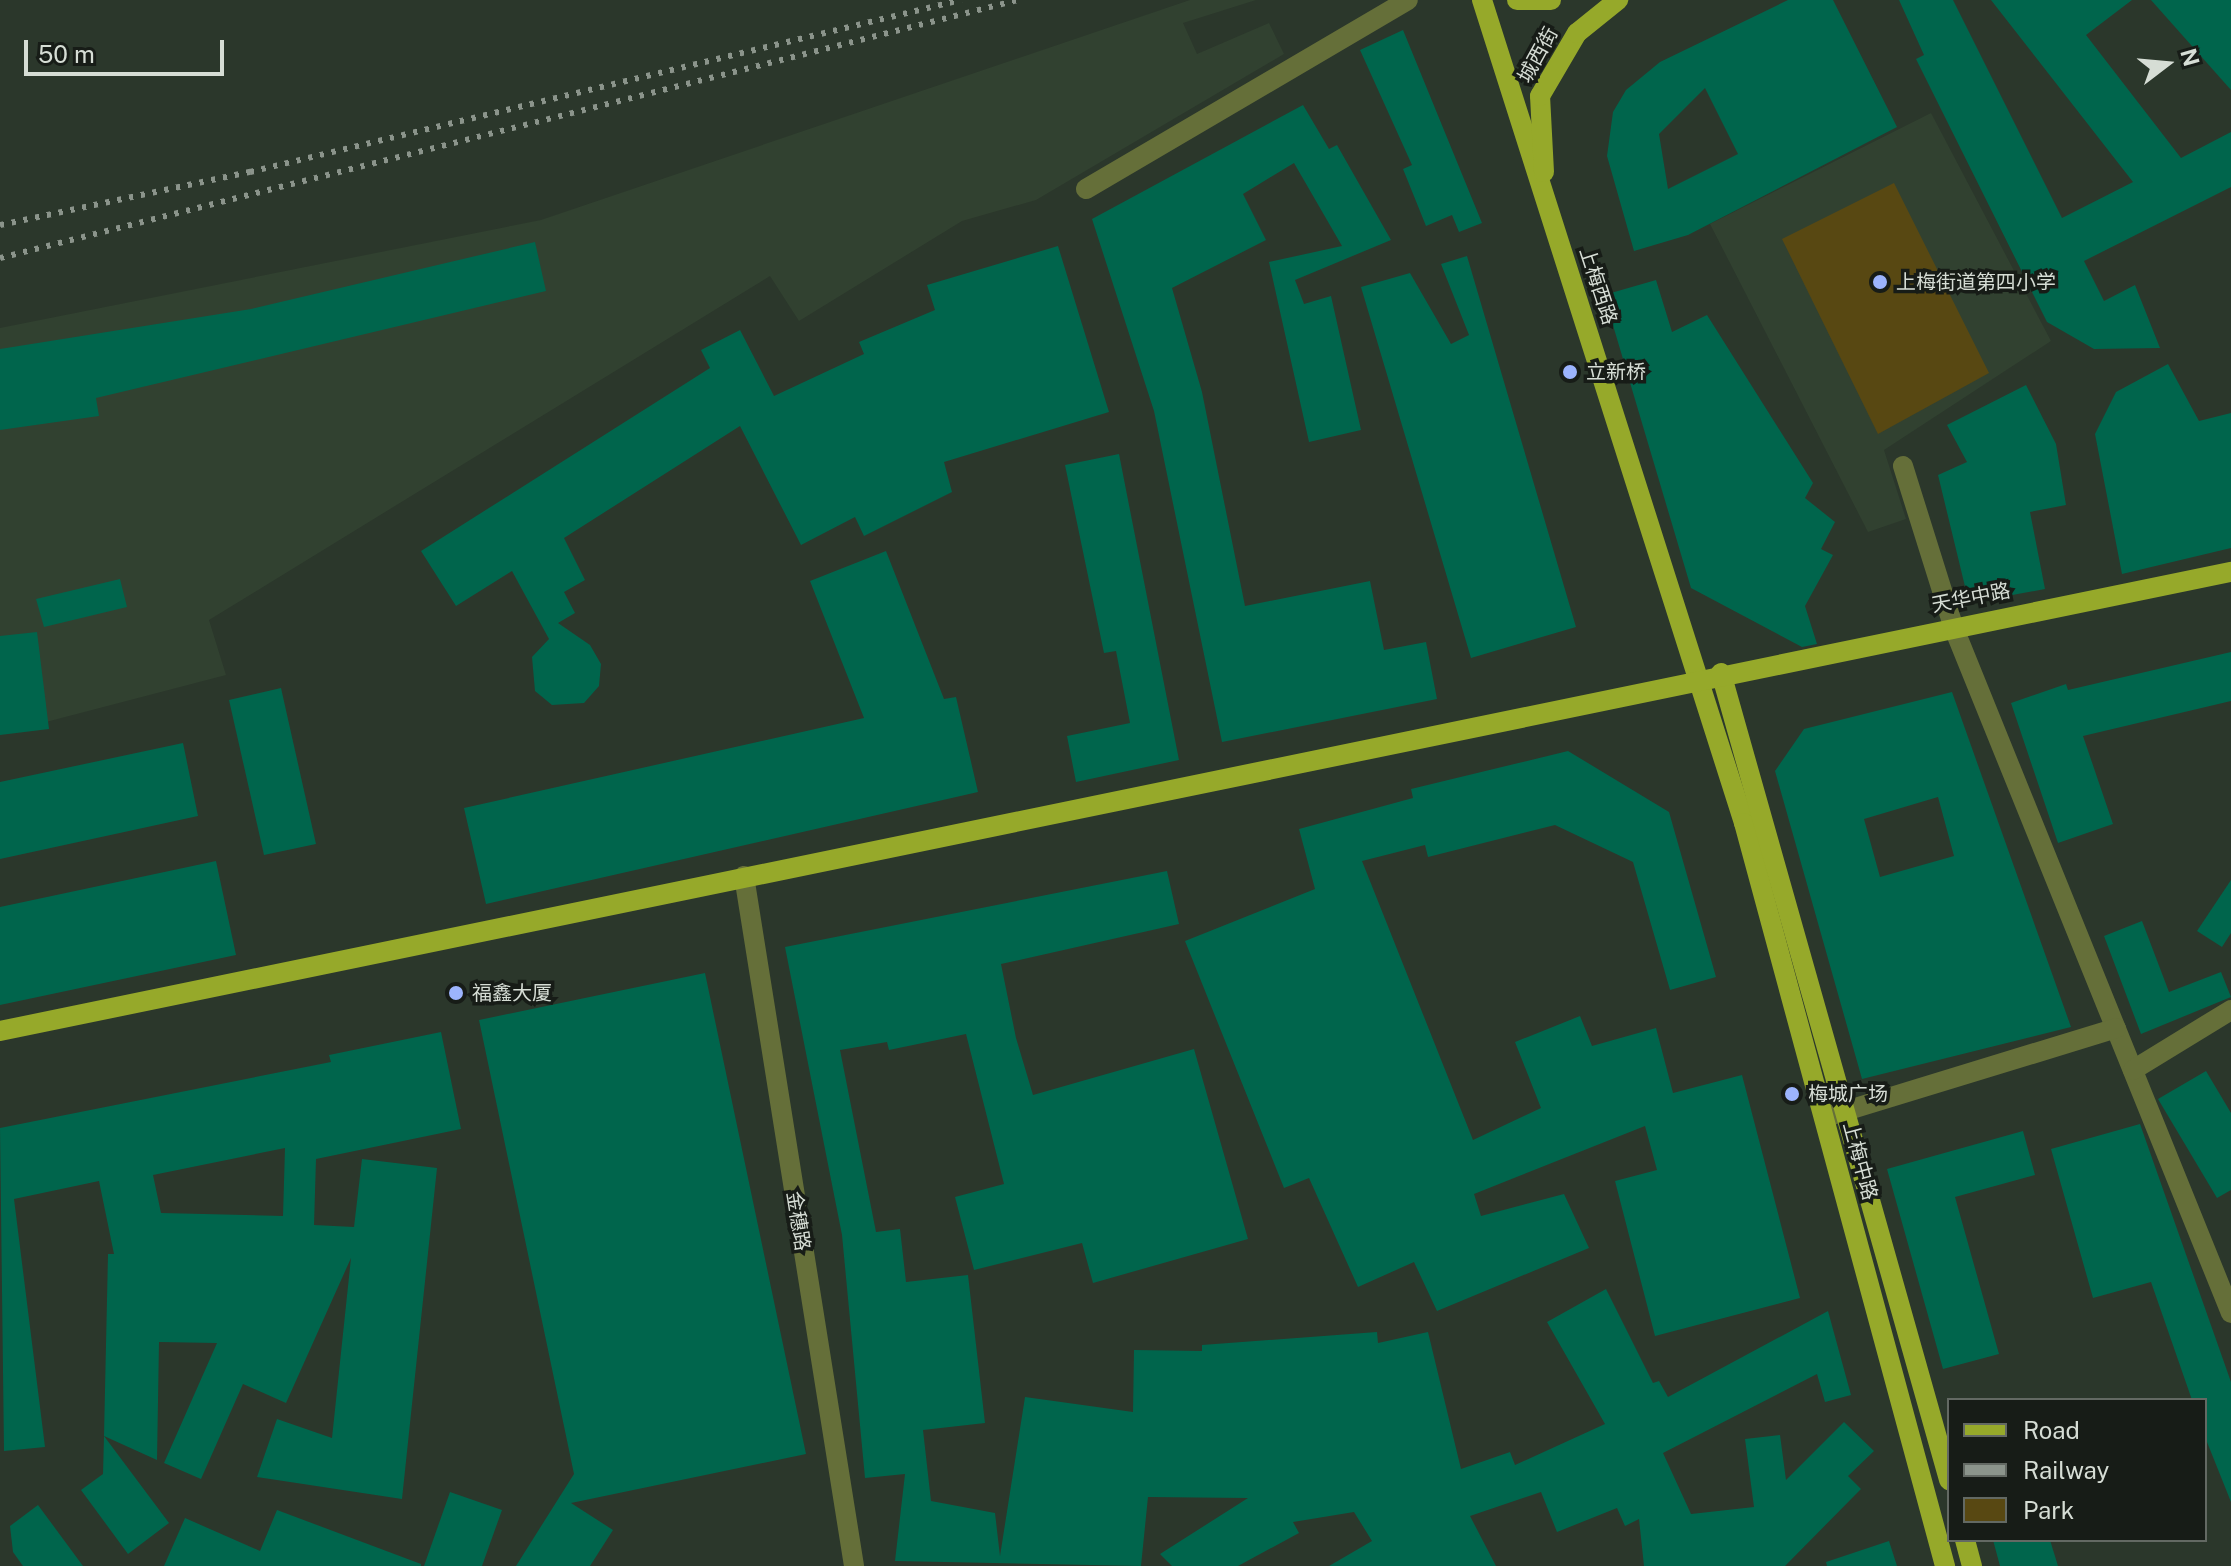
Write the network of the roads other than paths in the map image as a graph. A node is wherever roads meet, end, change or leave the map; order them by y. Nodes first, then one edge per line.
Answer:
1 (1408, 0) edge
2 (1482, 0) edge
3 (1517, 0) edge
4 (1551, 0) edge
5 (1618, 0) edge
6 (1086, 189) dead end
7 (1545, 200) junction
8 (1903, 466) dead end
9 (2231, 572) edge
10 (1953, 626) junction
11 (1721, 673) junction
12 (1700, 678) junction
13 (744, 876) junction
14 (2231, 1010) edge
15 (2116, 1028) junction
16 (0, 1031) edge
17 (2133, 1070) junction
18 (1850, 1109) junction
19 (1823, 1117) junction
20 (2231, 1313) edge
21 (1947, 1473) edge
22 (1966, 1542) edge
23 (854, 1566) edge
24 (1945, 1566) edge
25 (1972, 1566) edge

1 - 6 street
2 - 7 main road, 上梅西路
3 - 4 main road, 城西街
5 - 7 main road, 城西街
7 - 12 main road, 上梅西路
8 - 10 street
9 - 10 main road, 天华中路
10 - 11 main road, 天华中路
10 - 15 street
11 - 12 main road, 天华中路
11 - 18 main road, 上梅中路
12 - 13 main road, 天华中路
12 - 19 main road, 上梅中路
13 - 16 main road, 天华中路
13 - 23 street, 金穗路
14 - 17 street
15 - 17 street
15 - 18 street
17 - 20 street
18 - 19 street
18 - 21 main road, 上梅中路
19 - 24 main road, 上梅中路
22 - 25 main road

